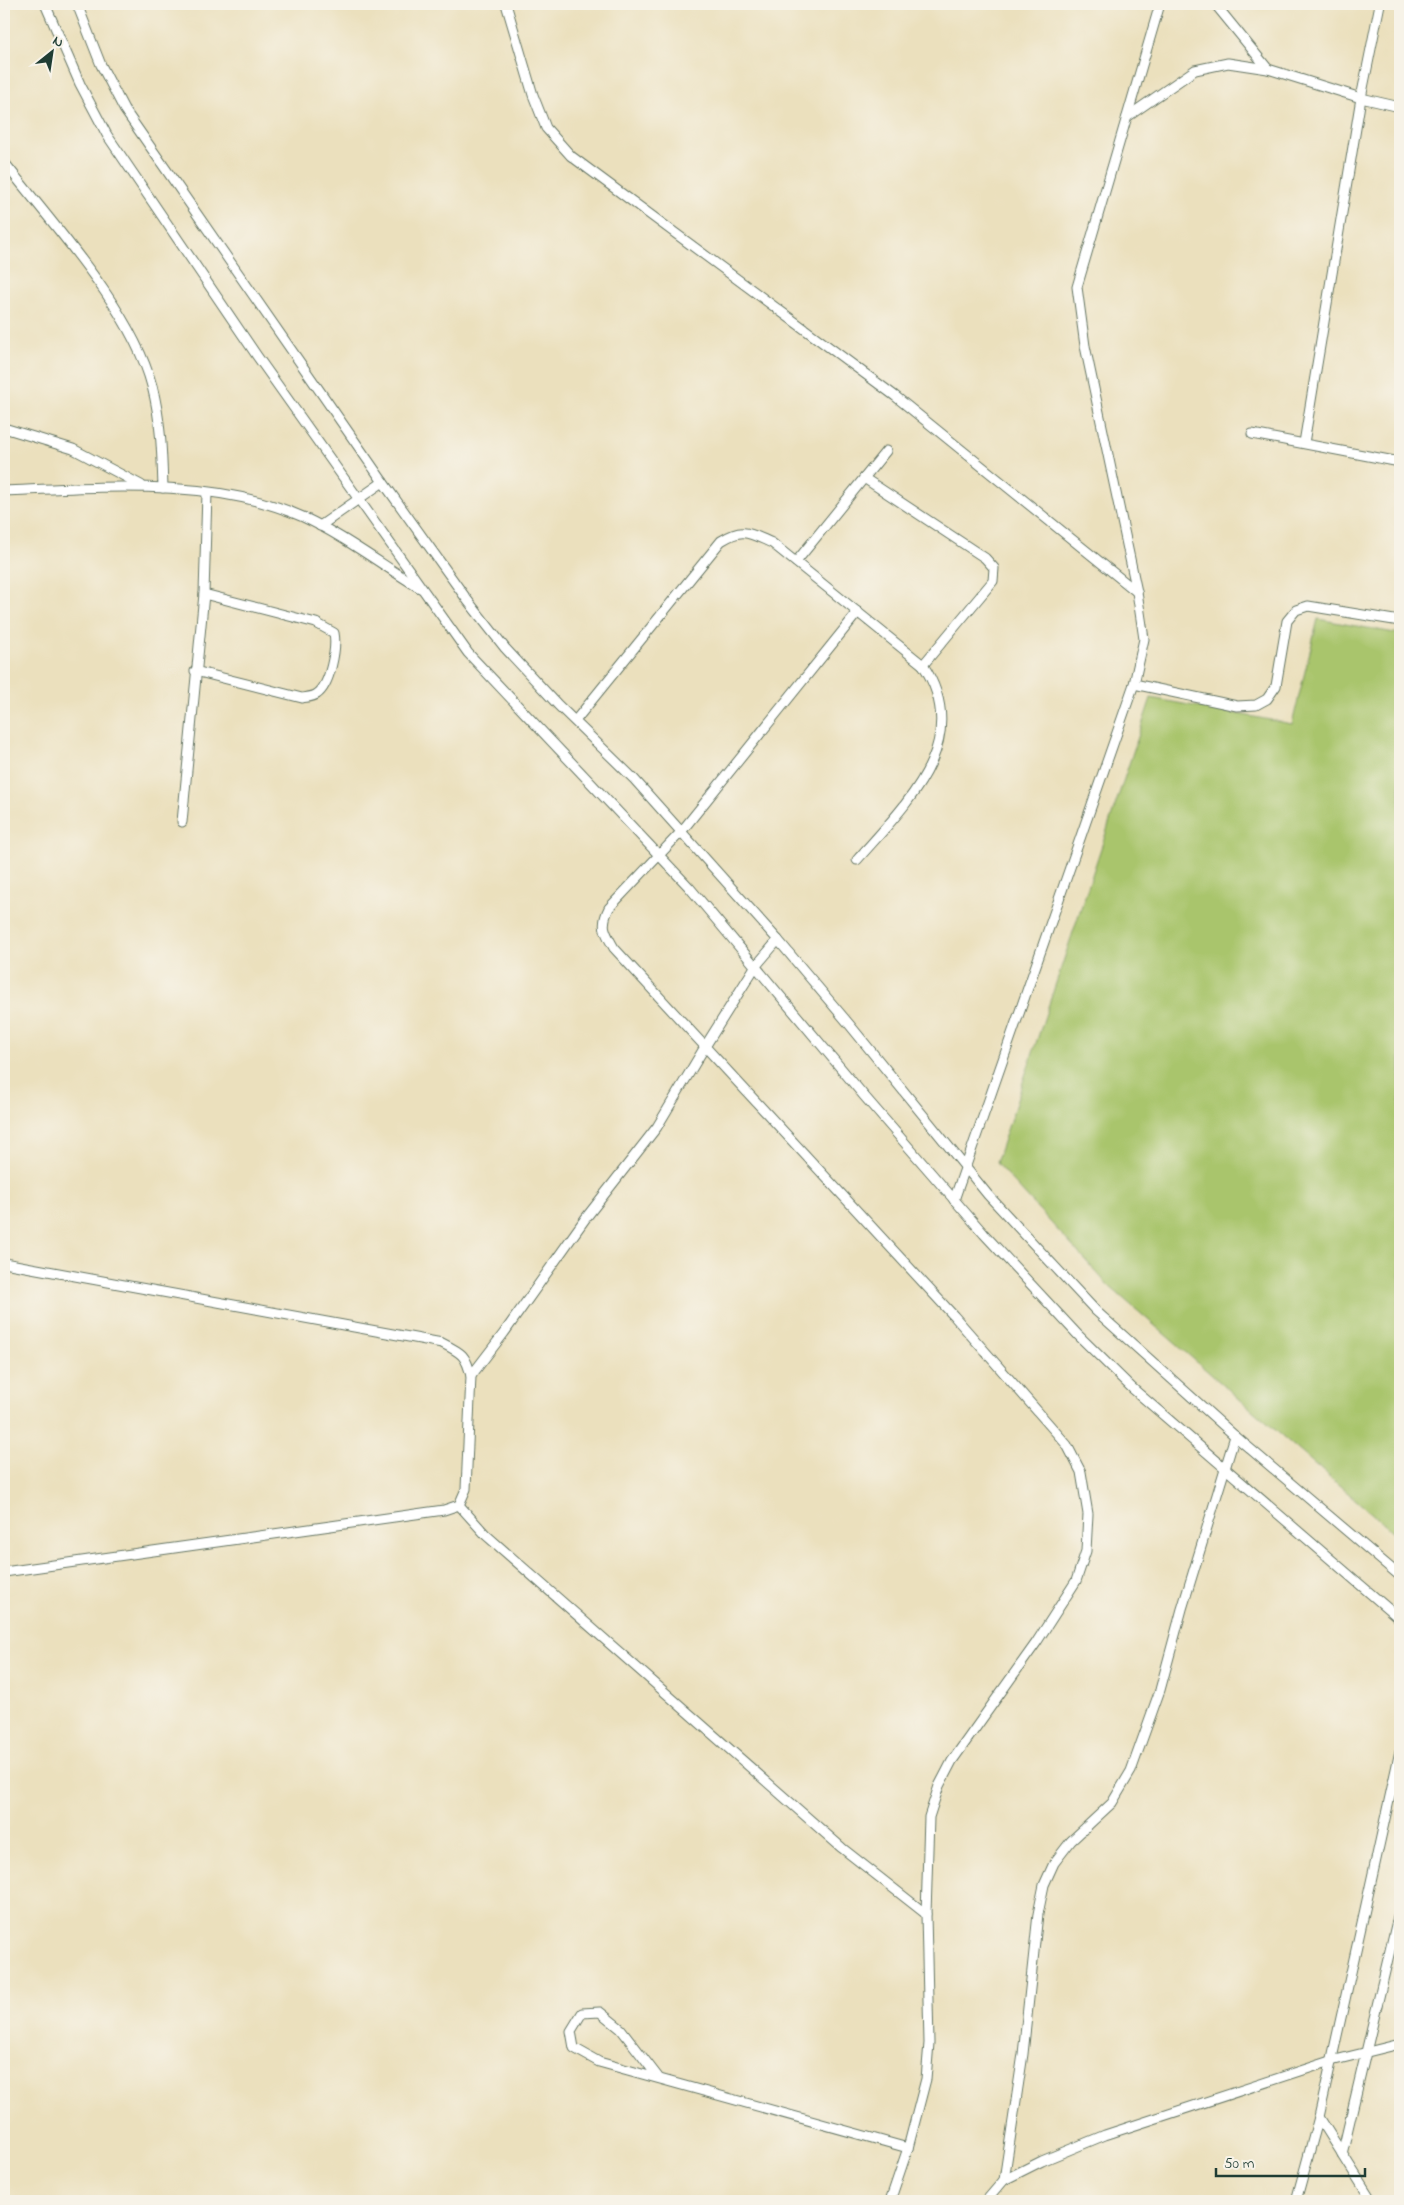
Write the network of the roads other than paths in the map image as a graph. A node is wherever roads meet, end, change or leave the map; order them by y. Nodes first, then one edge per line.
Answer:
1 (45, 4) edge
2 (77, 4) edge
3 (506, 4) edge
4 (1160, 4) edge
5 (1215, 4) edge
6 (1380, 4) edge
7 (1268, 69) junction
8 (1361, 98) junction
9 (1400, 107) edge
10 (1127, 117) junction
11 (4, 162) edge
12 (4, 428) edge
13 (1252, 434) dead end
14 (1304, 443) junction
15 (886, 451) dead end
16 (1400, 462) edge
17 (864, 478) junction
18 (383, 482) junction
19 (142, 486) junction
20 (163, 488) junction
21 (4, 491) edge
22 (207, 493) junction
23 (358, 499) junction
24 (320, 526) junction
25 (796, 562) junction
26 (425, 591) junction
27 (1137, 592) junction
28 (204, 594) junction
29 (858, 612) junction
30 (1400, 621) edge
31 (923, 665) junction
32 (196, 672) junction
33 (1134, 684) junction
34 (575, 721) junction
35 (182, 822) dead end
36 (681, 832) junction
37 (659, 856) junction
38 (857, 860) dead end
39 (778, 940) junction
40 (755, 967) junction
41 (706, 1045) junction
42 (967, 1167) junction
43 (954, 1200) junction
44 (4, 1263) edge
45 (471, 1376) junction
46 (1235, 1436) junction
47 (1225, 1467) junction
48 (459, 1505) junction
49 (4, 1572) edge
50 (1400, 1576) edge
51 (1400, 1619) edge
52 (1400, 1751) edge
53 (1400, 1908) edge
54 (926, 1914) junction
55 (1400, 2044) edge
56 (1367, 2052) junction
57 (1331, 2061) junction
58 (658, 2077) junction
59 (1319, 2117) junction
60 (908, 2148) junction
61 (1342, 2154) junction
62 (1004, 2180) junction
63 (890, 2201) edge
64 (986, 2201) edge
65 (1296, 2201) edge
66 (1372, 2201) edge

1 - 23 lane
2 - 18 lane
3 - 27 lane
4 - 10 lane
5 - 7 lane
6 - 8 lane
7 - 8 lane
7 - 10 lane
8 - 9 lane
8 - 14 lane
10 - 27 lane
11 - 20 lane
12 - 19 lane
13 - 14 lane
14 - 16 lane
15 - 17 lane
17 - 25 lane
17 - 31 lane
18 - 23 lane
18 - 34 lane
19 - 20 lane
19 - 21 lane
20 - 22 lane
22 - 24 lane
22 - 28 lane
23 - 24 lane
23 - 26 lane
24 - 26 lane
25 - 29 lane
25 - 34 lane
26 - 37 lane
27 - 33 lane
28 - 32 lane
28 - 32 lane
29 - 31 lane
29 - 36 lane
30 - 33 lane
31 - 38 lane
32 - 35 lane
33 - 42 lane
34 - 36 lane
36 - 37 lane
36 - 39 lane
37 - 40 lane
37 - 41 lane
39 - 40 lane
39 - 42 lane
40 - 41 lane
40 - 43 lane
41 - 45 lane
41 - 54 lane
42 - 43 lane
42 - 46 lane
43 - 47 lane
44 - 45 lane
45 - 48 lane
46 - 47 lane
46 - 50 lane
47 - 51 lane
47 - 62 lane
48 - 49 lane
48 - 54 lane
52 - 57 lane
53 - 56 lane
54 - 60 lane
55 - 56 lane
56 - 57 lane
56 - 61 lane
57 - 59 lane
57 - 62 lane
58 - 58 lane
58 - 60 lane
59 - 61 lane
59 - 65 lane
60 - 63 lane
61 - 66 lane
62 - 64 lane

